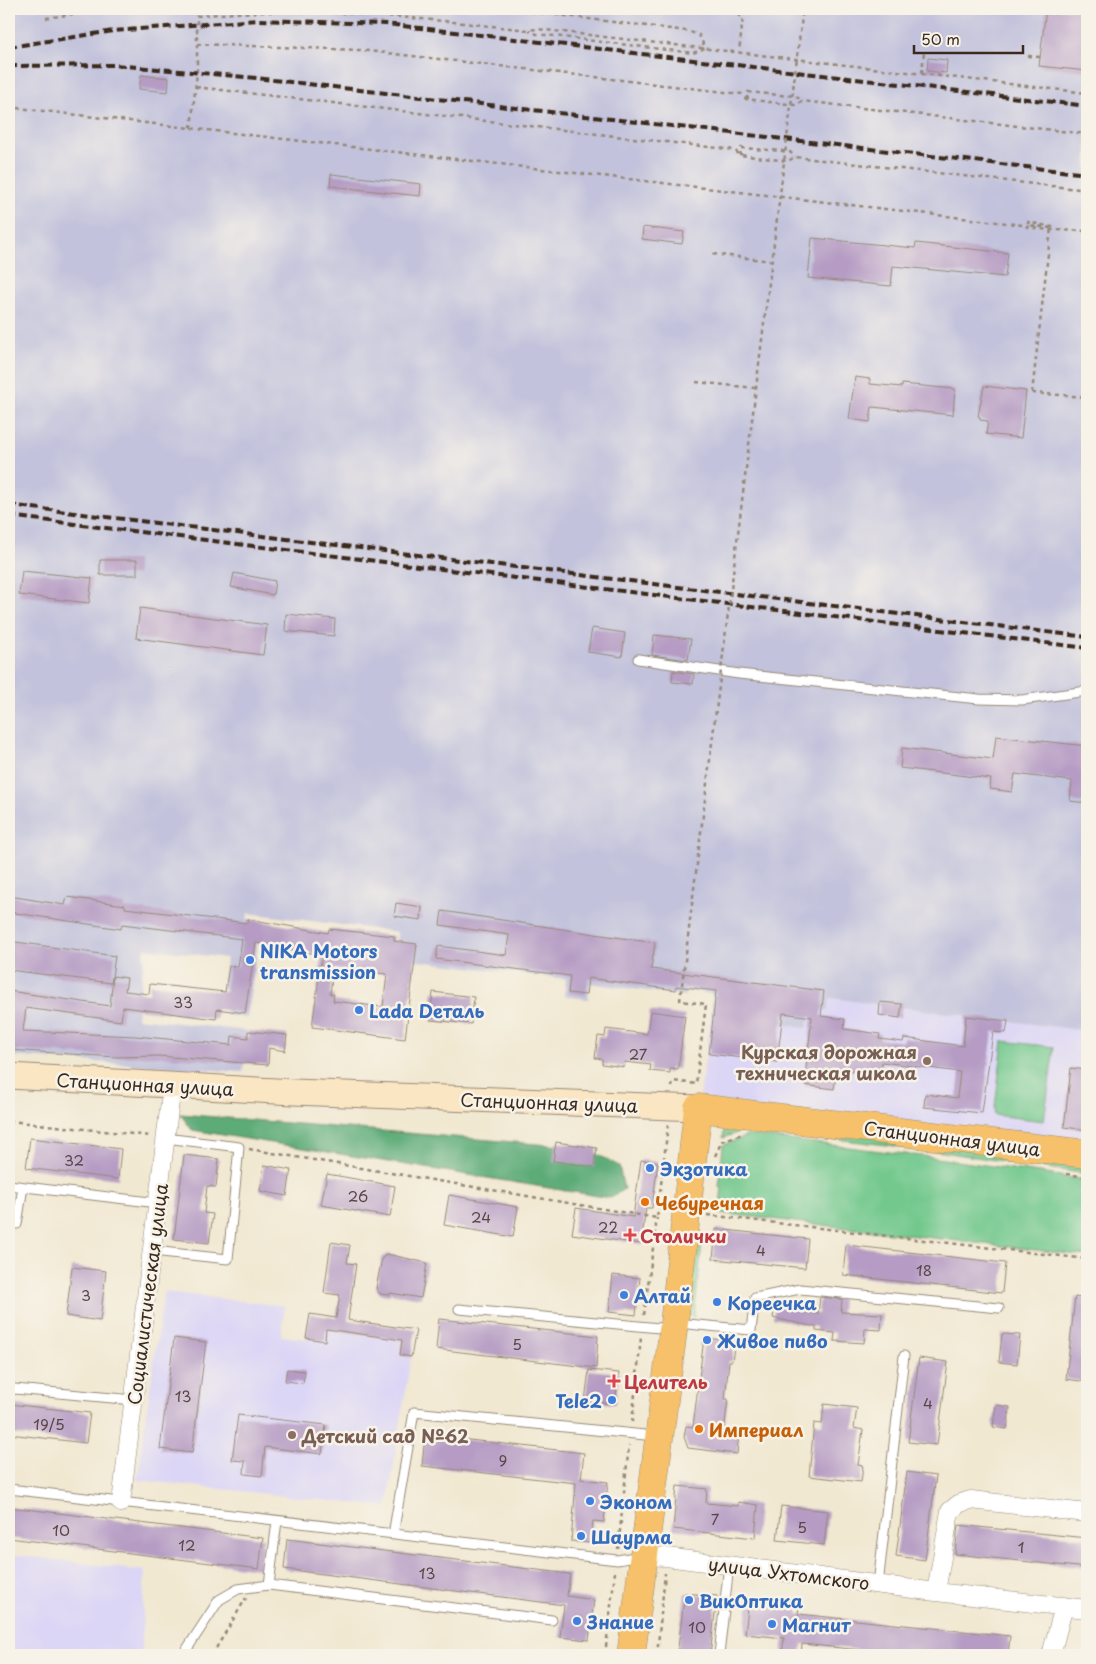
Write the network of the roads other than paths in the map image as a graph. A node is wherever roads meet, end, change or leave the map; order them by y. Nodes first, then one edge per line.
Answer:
1 (638, 659) dead end
2 (1087, 691) edge
3 (9, 1076) edge
4 (172, 1085) junction
5 (698, 1108) junction
6 (165, 1138) junction
7 (1087, 1154) edge
8 (9, 1186) edge
9 (23, 1187) junction
10 (158, 1203) junction
11 (9, 1223) edge
12 (152, 1252) junction
13 (999, 1308) dead end
14 (459, 1309) dead end
15 (674, 1326) junction
16 (904, 1356) dead end
17 (9, 1391) edge
18 (134, 1400) junction
19 (659, 1437) junction
20 (9, 1489) edge
21 (121, 1503) junction
22 (1087, 1513) edge
23 (277, 1521) junction
24 (393, 1535) junction
25 (642, 1556) junction
26 (729, 1565) junction
27 (878, 1584) junction
28 (269, 1585) junction
29 (936, 1592) junction
30 (1064, 1606) junction
31 (1087, 1609) edge
32 (552, 1620) dead end
33 (182, 1655) edge
34 (631, 1655) edge
35 (719, 1655) edge
36 (1052, 1655) edge

1 - 2 lane
3 - 4 main road, Станционная улица
4 - 5 main road, Станционная улица
4 - 6 street, Социалистическая улица
5 - 7 main road, Станционная улица
5 - 15 main road
6 - 10 street, Социалистическая улица
6 - 12 lane
8 - 9 lane
9 - 10 lane
9 - 11 lane
10 - 12 street, Социалистическая улица
12 - 18 street, Социалистическая улица
13 - 15 lane
14 - 15 lane
15 - 19 main road
16 - 27 lane
17 - 18 lane
18 - 21 street, Социалистическая улица
19 - 24 lane
19 - 25 main road
20 - 21 lane
21 - 23 lane
22 - 29 street
23 - 24 lane
23 - 28 lane
24 - 25 lane
25 - 26 street, улица Ухтомского
25 - 34 main road
26 - 27 street, улица Ухтомского
26 - 35 lane
27 - 29 street, улица Ухтомского
28 - 32 lane
28 - 33 lane
29 - 30 street, улица Ухтомского
30 - 31 street, улица Ухтомского
30 - 36 street

